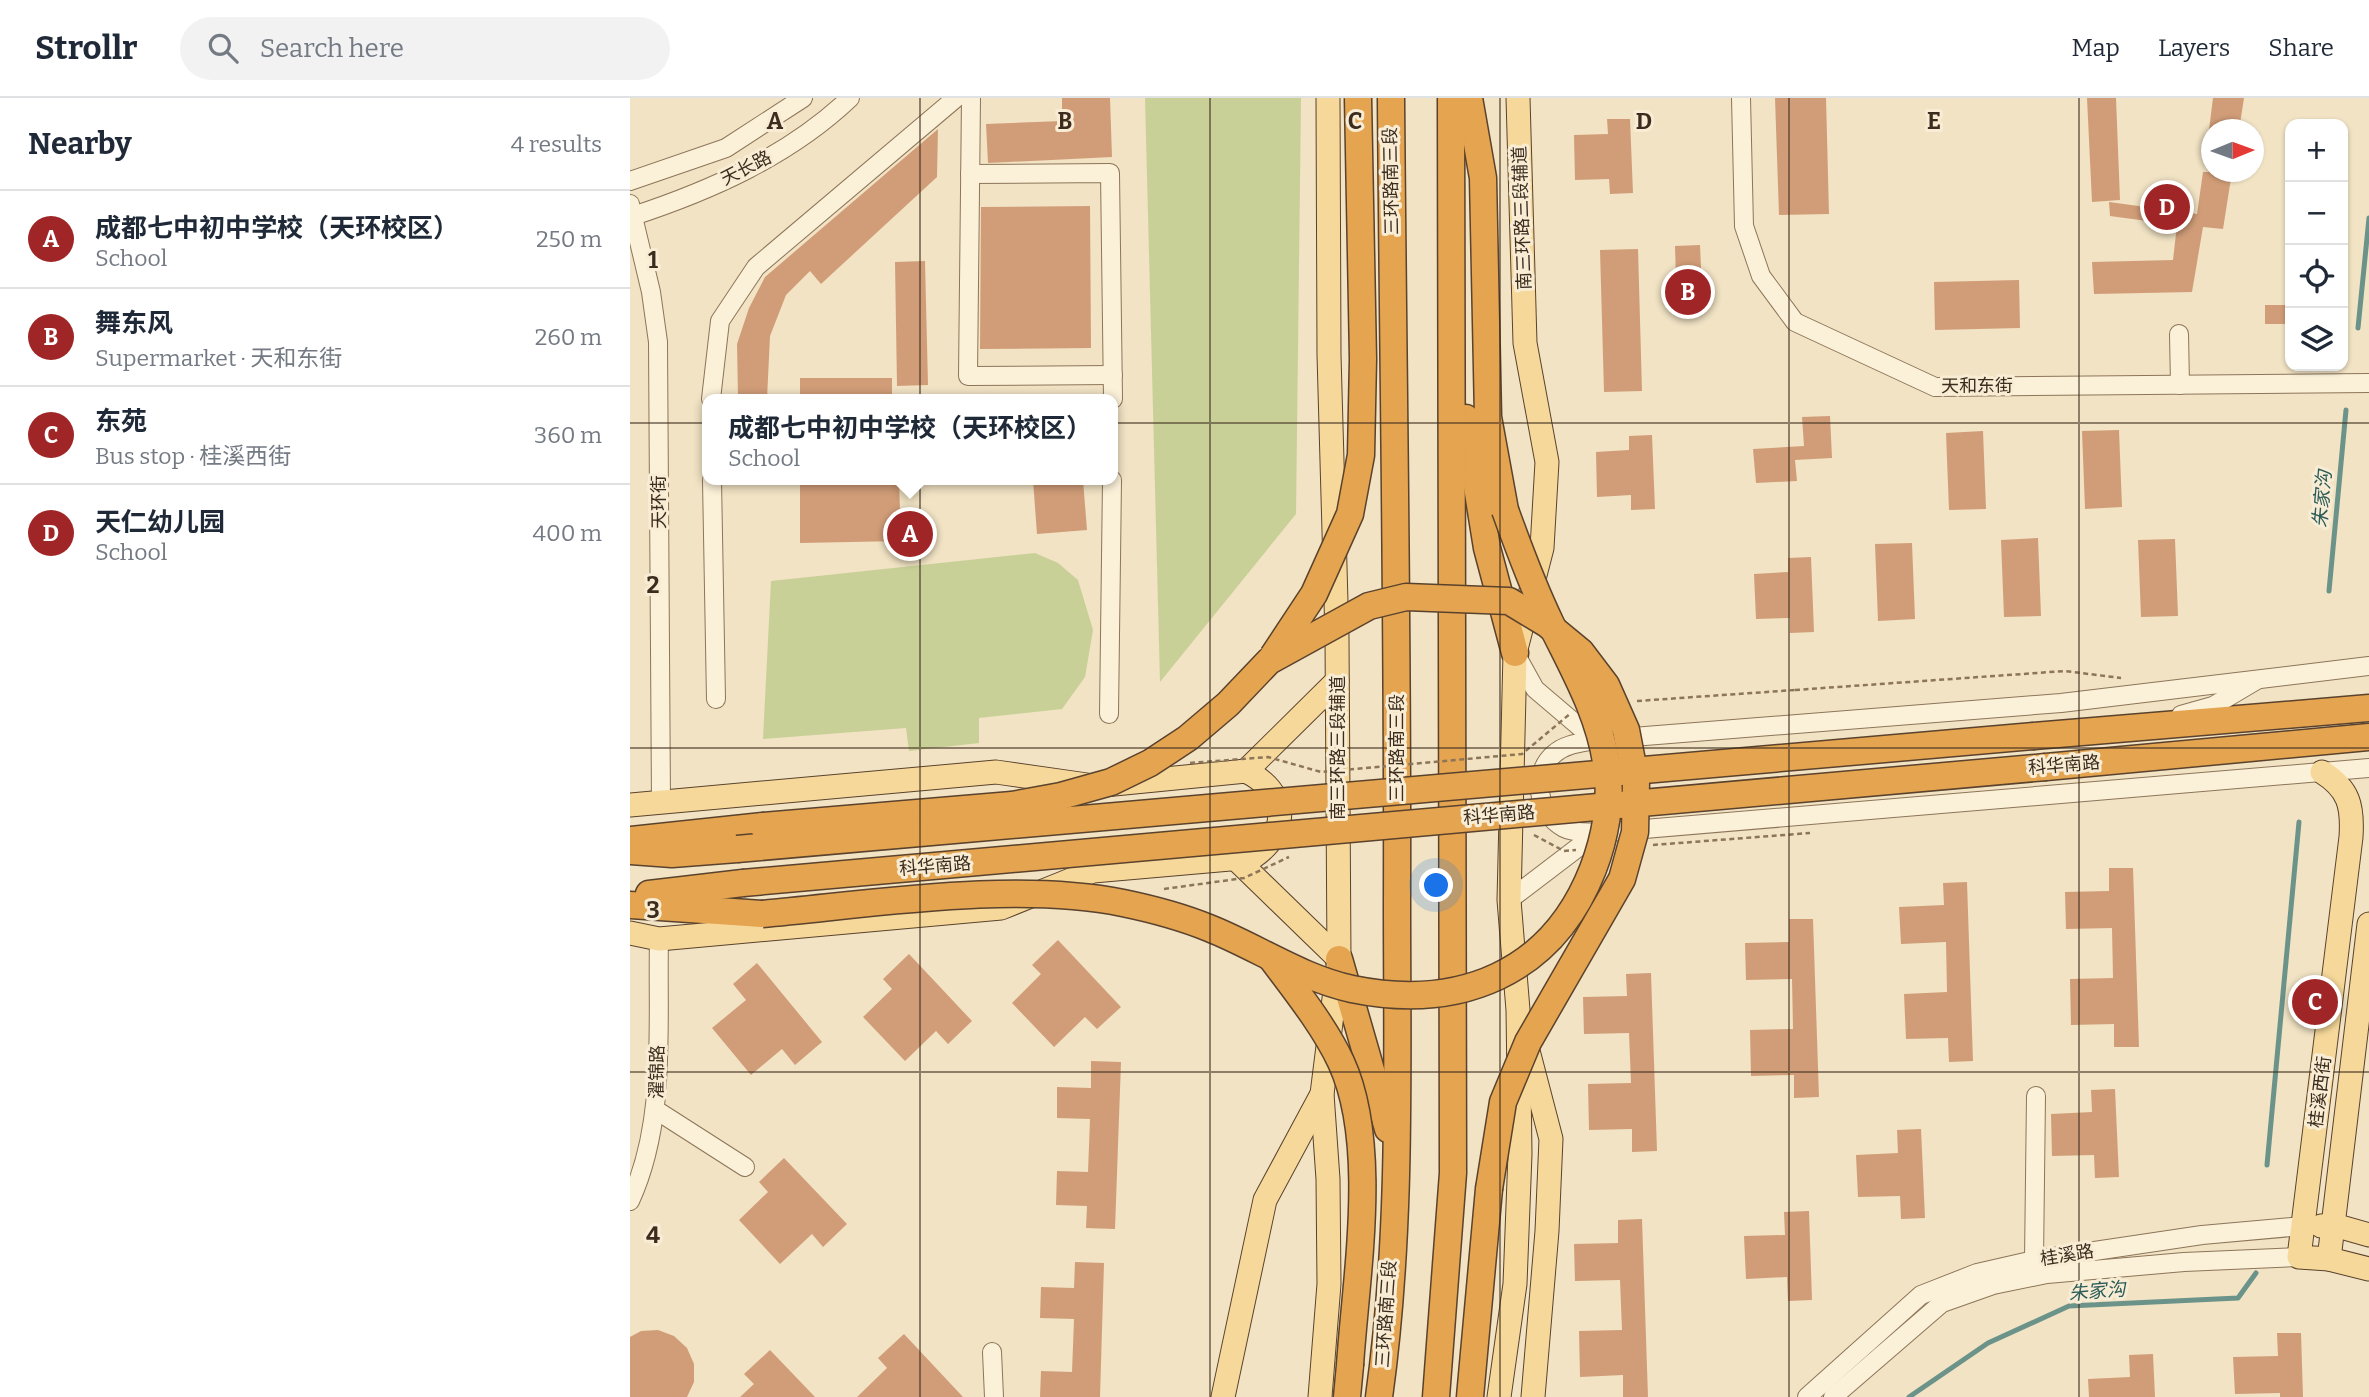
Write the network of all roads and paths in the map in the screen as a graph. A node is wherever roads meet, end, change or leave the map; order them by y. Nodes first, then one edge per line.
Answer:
1 (803, 98) edge
2 (850, 98) edge
3 (956, 98) edge
4 (971, 98) edge
5 (1328, 98) edge
6 (1358, 98) edge
7 (1391, 98) edge
8 (1451, 98) edge
9 (1469, 98) edge
10 (1518, 98) edge
11 (1741, 98) edge
12 (970, 174) junction
13 (630, 181) edge
14 (631, 212) edge
15 (2179, 334) dead end
16 (1454, 342) junction
17 (1113, 375) junction
18 (2369, 383) edge
19 (2180, 385) junction
20 (712, 394) edge
21 (1113, 394) edge
22 (712, 485) edge
23 (1112, 485) edge
24 (1515, 653) junction
25 (1269, 661) junction
26 (2369, 666) edge
27 (2263, 677) junction
28 (2131, 679) dead end
29 (1337, 681) junction
30 (716, 699) dead end
31 (1634, 701) dead end
32 (1580, 705) dead end
33 (2369, 708) edge
34 (1108, 714) dead end
35 (2143, 727) junction
36 (2369, 737) edge
37 (1595, 740) junction
38 (2197, 753) junction
39 (1178, 764) dead end
40 (2369, 768) edge
41 (1246, 771) junction
42 (2322, 772) junction
43 (2239, 779) junction
44 (661, 803) junction
45 (630, 805) edge
46 (1529, 832) dead end
47 (1597, 833) junction
48 (1810, 833) dead end
49 (630, 840) edge
50 (1646, 845) dead end
51 (1577, 850) dead end
52 (630, 851) edge
53 (1293, 855) dead end
54 (1237, 860) junction
55 (1153, 891) dead end
56 (630, 896) edge
57 (1509, 900) junction
58 (630, 905) edge
59 (2369, 925) edge
60 (630, 933) edge
61 (630, 939) edge
62 (659, 939) junction
63 (1339, 959) junction
64 (1272, 960) junction
65 (1518, 1010) junction
66 (1322, 1094) junction
67 (2036, 1096) dead end
68 (656, 1110) junction
69 (1396, 1157) junction
70 (745, 1167) dead end
71 (630, 1201) edge
72 (2334, 1225) junction
73 (2303, 1226) junction
74 (2369, 1235) edge
75 (2299, 1257) junction
76 (2329, 1259) junction
77 (2034, 1260) junction
78 (2369, 1269) edge
79 (992, 1352) dead end
80 (994, 1397) edge
81 (1223, 1397) edge
82 (1320, 1397) edge
83 (1347, 1397) edge
84 (1379, 1397) edge
85 (1436, 1397) edge
86 (1470, 1397) edge
87 (1499, 1397) edge
88 (1533, 1397) edge
89 (1807, 1397) edge
90 (1833, 1397) edge

1 - 13 street, 天长路
2 - 14 street, 天长路
3 - 20 street
4 - 12 street
5 - 29 main road, 南三环路三段辅道
6 - 25 highway, bridge
7 - 69 highway, 三环路南三段
8 - 16 highway
9 - 64 highway, bridge
10 - 24 main road, 南三环路三段辅道
11 - 19 street, 天和东街
12 - 17 street
12 - 17 street
14 - 44 street, 天环街
15 - 19 street
16 - 24 highway
16 - 85 highway
17 - 21 street
18 - 19 street, 天和东街
22 - 30 street
23 - 34 street
24 - 37 street
24 - 57 main road, 南三环路三段辅道
25 - 49 highway, bridge
25 - 86 highway, bridge
26 - 27 street
27 - 35 street
27 - 37 street
28 - 31 path, bridge
29 - 41 main road
29 - 63 main road, 南三环路三段辅道
32 - 39 path, bridge
33 - 35 highway, 科华南路
35 - 52 highway, 科华南路, bridge
36 - 38 highway, 科华南路
37 - 47 street
38 - 43 street
38 - 56 highway, 科华南路, bridge
40 - 42 street
41 - 44 main road
41 - 54 main road
42 - 43 street
42 - 73 main road, 桂溪西街
43 - 47 street
44 - 45 main road
46 - 51 path, bridge
47 - 57 street
48 - 50 path, bridge
53 - 55 path, bridge
54 - 62 main road
54 - 63 main road
57 - 65 main road, 南三环路三段辅道
58 - 64 highway, bridge
59 - 72 main road, 桂溪西街
60 - 62 main road
61 - 62 main road
62 - 68 street, 濯锦路
63 - 66 main road, 南三环路三段辅道
63 - 69 highway
64 - 83 highway, bridge
65 - 87 main road
65 - 88 main road
66 - 81 main road
66 - 82 main road, 南三环路三段辅道
67 - 77 street
68 - 70 street
68 - 71 street, 濯锦路
69 - 84 highway, 三环路南三段
72 - 73 main road, 桂溪路
72 - 74 main road, 桂溪路
72 - 76 main road, 桂溪西街
73 - 75 main road, 桂溪西街
73 - 77 street, 桂溪路
75 - 76 main road, 桂溪路
75 - 90 street, 桂溪路
76 - 78 main road, 桂溪路
77 - 89 street, 桂溪路
79 - 80 street

